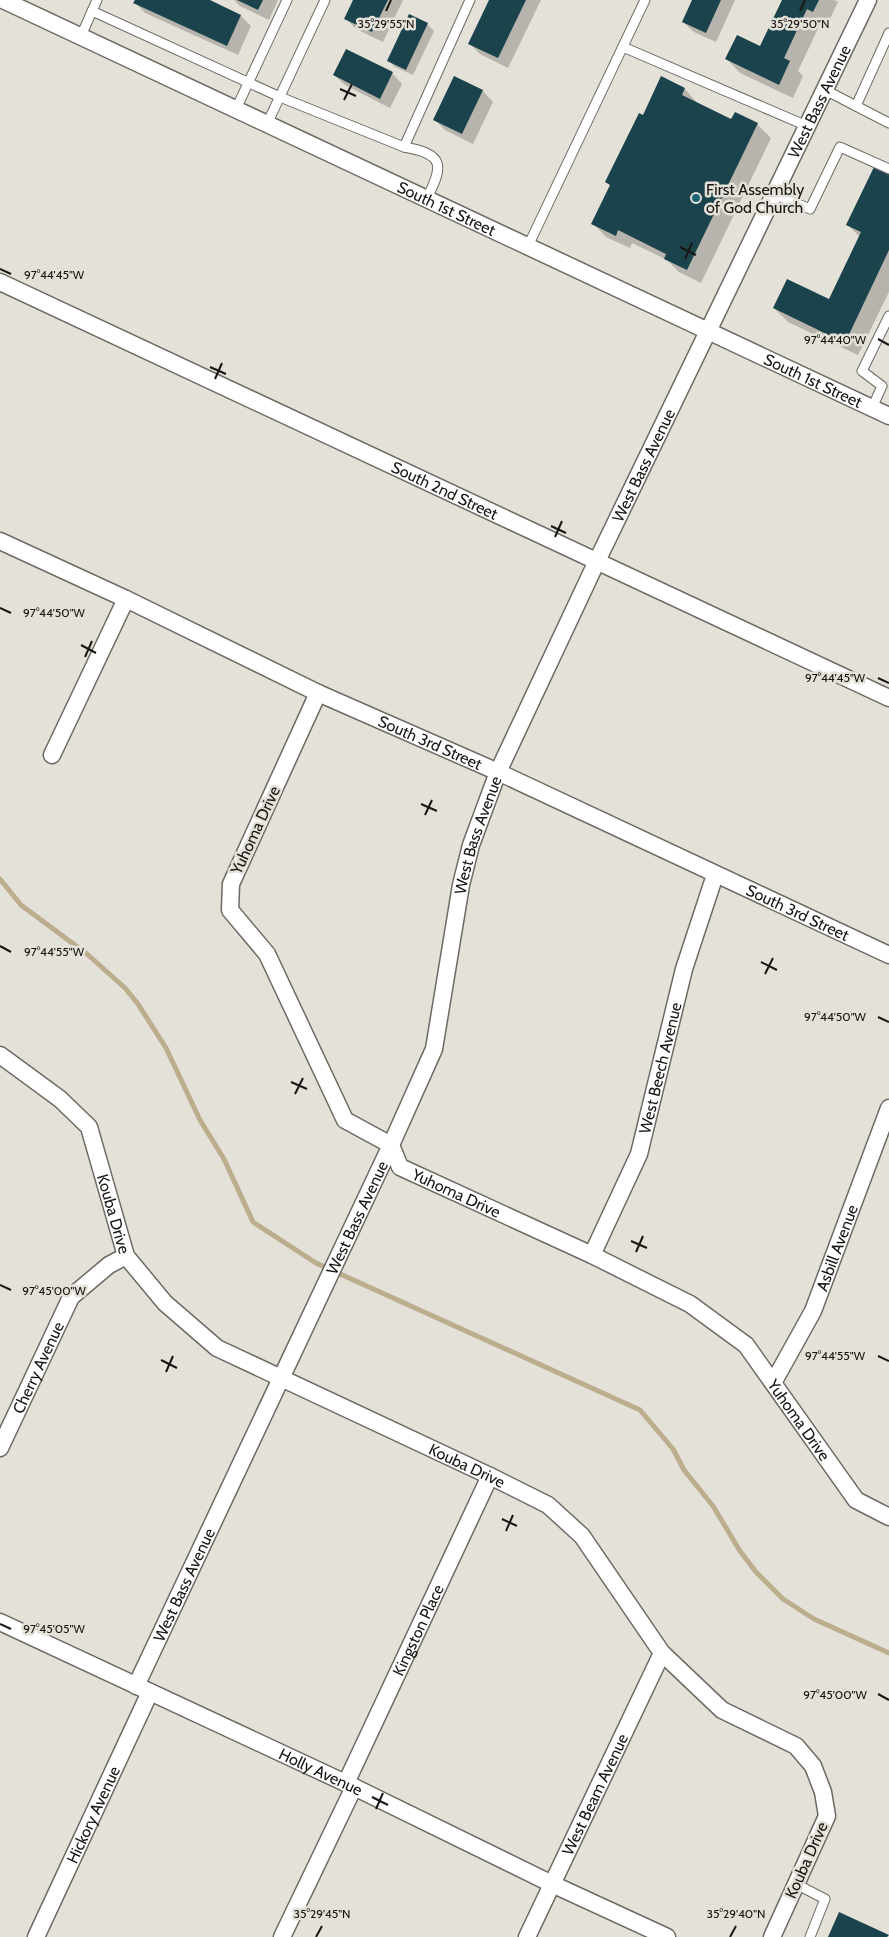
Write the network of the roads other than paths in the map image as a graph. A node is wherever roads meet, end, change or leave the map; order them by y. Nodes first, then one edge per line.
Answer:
1 (3, 0) edge
2 (97, 0) edge
3 (287, 0) edge
4 (325, 0) edge
5 (470, 0) edge
6 (645, 0) edge
7 (868, 0) edge
8 (92, 11) junction
9 (889, 33) edge
10 (81, 36) junction
11 (623, 47) junction
12 (248, 82) junction
13 (825, 90) junction
14 (280, 97) junction
15 (856, 106) junction
16 (236, 109) junction
17 (889, 123) edge
18 (268, 124) junction
19 (807, 126) junction
20 (404, 147) junction
21 (889, 169) edge
22 (774, 194) junction
23 (427, 198) junction
24 (528, 246) junction
25 (0, 282) edge
26 (889, 316) edge
27 (708, 330) junction
28 (872, 408) junction
29 (889, 416) edge
30 (0, 541) edge
31 (597, 561) junction
32 (126, 599) junction
33 (318, 693) junction
34 (889, 698) edge
35 (52, 755) dead end
36 (498, 772) junction
37 (715, 875) junction
38 (889, 956) edge
39 (0, 1055) edge
40 (889, 1108) edge
41 (391, 1144) junction
42 (592, 1255) junction
43 (126, 1256) junction
44 (280, 1378) junction
45 (773, 1383) junction
46 (0, 1448) edge
47 (490, 1476) junction
48 (889, 1517) edge
49 (0, 1622) edge
50 (662, 1653) junction
51 (143, 1689) junction
52 (350, 1785) junction
53 (552, 1884) junction
54 (796, 1884) junction
55 (36, 1937) edge
56 (282, 1937) edge
57 (527, 1937) edge
58 (667, 1937) edge
59 (772, 1937) edge
60 (810, 1937) edge

1 - 10 street, South 1st Street
2 - 8 lane
3 - 12 lane
4 - 14 lane
5 - 20 lane
6 - 11 lane
7 - 13 street, West Bass Avenue
8 - 10 lane
8 - 12 lane
9 - 15 lane
10 - 16 street, South 1st Street
11 - 19 lane
11 - 24 lane
12 - 14 lane
12 - 16 lane
13 - 15 lane
13 - 19 street, West Bass Avenue
14 - 18 lane
14 - 20 lane
15 - 17 lane
16 - 18 street, South 1st Street
18 - 23 street, South 1st Street
19 - 22 street, West Bass Avenue
20 - 23 lane
21 - 22 lane
22 - 27 street, West Bass Avenue
23 - 24 street, South 1st Street
24 - 27 street, South 1st Street
25 - 31 street, South 2nd Street
26 - 28 lane
27 - 28 street, South 1st Street
27 - 31 street, West Bass Avenue
28 - 29 street, South 1st Street
30 - 32 street, South 3rd Street
31 - 34 street, South 2nd Street
31 - 36 street, West Bass Avenue
32 - 33 street, South 3rd Street
32 - 35 street
33 - 36 street, South 3rd Street
33 - 41 street, Yuhoma Drive
36 - 37 street, South 3rd Street
36 - 41 street, West Bass Avenue
37 - 38 street, South 3rd Street
37 - 42 street, West Beech Avenue
39 - 43 street, Kouba Drive
40 - 45 street, Asbill Avenue
41 - 42 street, Yuhoma Drive
41 - 44 street, West Bass Avenue
42 - 45 street, Yuhoma Drive
43 - 44 street, Kouba Drive
43 - 46 street, Cherry Avenue
44 - 47 street, Kouba Drive
44 - 51 street, West Bass Avenue
45 - 48 street, Yuhoma Drive
47 - 50 street, Kouba Drive
47 - 52 street, Kingston Place
49 - 51 street, Holly Avenue
50 - 53 street, West Beam Avenue
50 - 54 street, Kouba Drive
51 - 52 street, Holly Avenue
51 - 55 street, Hickory Avenue
52 - 53 street, Holly Avenue
52 - 56 street, Kingston Place
53 - 57 street, West Beam Avenue
53 - 58 street, Holly Avenue
54 - 59 street, Kouba Drive
54 - 60 lane

